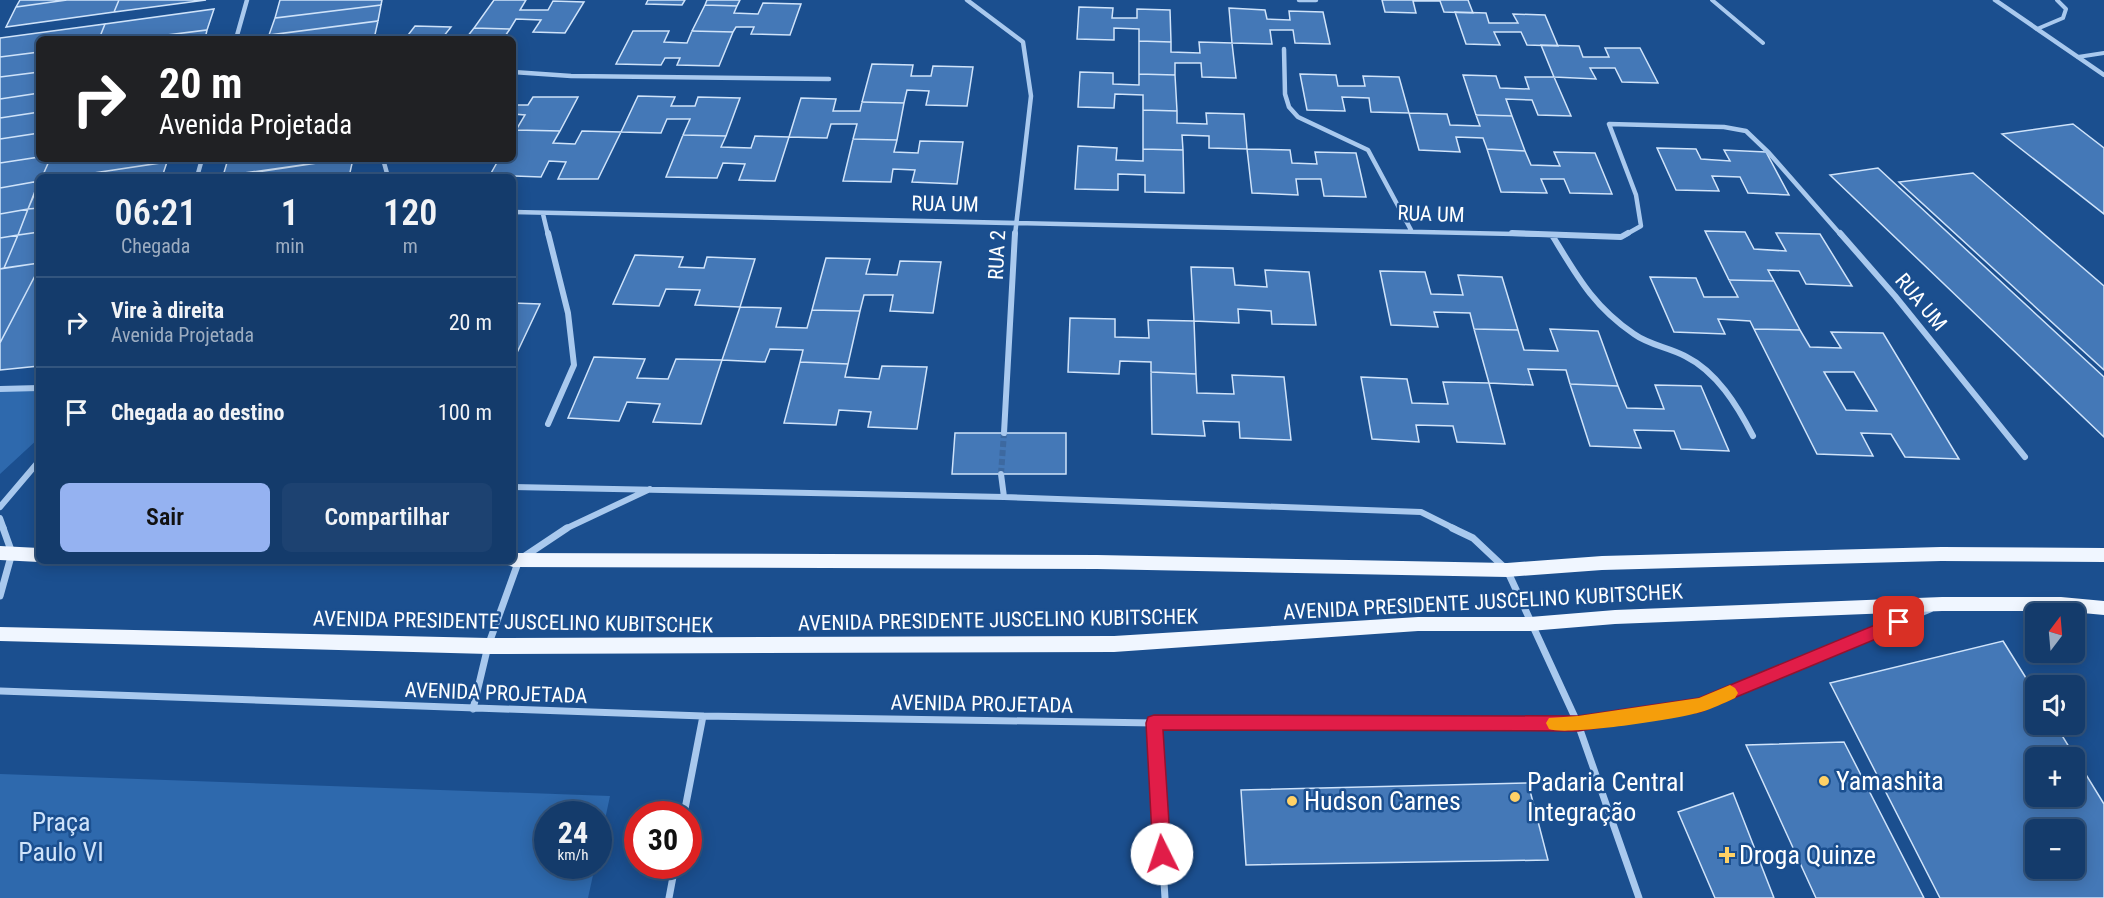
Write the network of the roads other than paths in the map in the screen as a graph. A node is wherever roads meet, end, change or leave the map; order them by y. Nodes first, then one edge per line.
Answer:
1 (248, 0) edge
2 (967, 0) edge
3 (1299, 0) edge
4 (1316, 0) edge
5 (1712, 0) edge
6 (1995, 0) edge
7 (2057, 0) edge
8 (2037, 29) junction
9 (237, 36) edge
10 (1763, 43) dead end
11 (1284, 49) dead end
12 (2104, 53) edge
13 (2078, 57) junction
14 (516, 72) edge
15 (2104, 75) edge
16 (829, 79) dead end
17 (516, 212) edge
18 (543, 214) junction
19 (1016, 222) junction
20 (1411, 230) junction
21 (1552, 235) junction
22 (36, 388) edge
23 (0, 389) edge
24 (548, 424) dead end
25 (1004, 433) tunnel mouth
26 (1753, 436) dead end
27 (2025, 457) dead end
28 (36, 465) edge
29 (1001, 474) tunnel mouth
30 (516, 487) edge
31 (654, 488) junction
32 (1004, 497) junction
33 (0, 507) edge
34 (0, 518) edge
35 (6, 553) edge
36 (36, 555) edge
37 (2104, 555) edge
38 (516, 560) edge
39 (515, 564) edge
40 (1507, 570) junction
41 (0, 596) edge
42 (1942, 604) junction
43 (2104, 608) edge
44 (1530, 624) junction
45 (0, 634) edge
46 (488, 646) junction
47 (0, 691) edge
48 (473, 709) junction
49 (703, 716) junction
50 (1154, 723) junction
51 (1578, 723) junction
52 (687, 801) edge
53 (673, 879) edge
54 (669, 898) edge
55 (1164, 898) edge
56 (1639, 898) edge

1 - 9 street
2 - 19 street, RUA 2
3 - 4 street
5 - 10 lane
6 - 8 street
7 - 8 lane
8 - 13 street
11 - 20 street
12 - 13 lane
13 - 15 street
14 - 16 street
17 - 18 street, RUA UM
18 - 19 street, RUA UM
18 - 24 street
19 - 20 street, RUA UM
19 - 25 street, RUA 2
20 - 21 street, RUA UM
21 - 26 street
21 - 27 street, RUA UM
22 - 23 street
28 - 33 street
29 - 32 street
30 - 31 street
31 - 32 street
31 - 38 street
32 - 40 street
34 - 35 street
35 - 36 main road
35 - 41 street
37 - 40 main road, AVENIDA PRESIDENTE JUSCELINO KUBITSCHEK
38 - 40 main road, AVENIDA PRESIDENTE JUSCELINO KUBITSCHEK
39 - 46 street
40 - 44 street
42 - 43 main road, AVENIDA PRESIDENTE JUSCELINO KUBITSCHEK
42 - 44 main road, AVENIDA PRESIDENTE JUSCELINO KUBITSCHEK
42 - 51 street, AVENIDA PROJETADA
44 - 46 main road, AVENIDA PRESIDENTE JUSCELINO KUBITSCHEK
44 - 51 street
45 - 46 main road, AVENIDA PRESIDENTE JUSCELINO KUBITSCHEK
46 - 48 street
47 - 48 street, AVENIDA PROJETADA
48 - 49 street, AVENIDA PROJETADA
49 - 50 street, AVENIDA PROJETADA
49 - 52 street
50 - 51 street, AVENIDA PROJETADA
50 - 55 street
51 - 56 street
53 - 54 street

